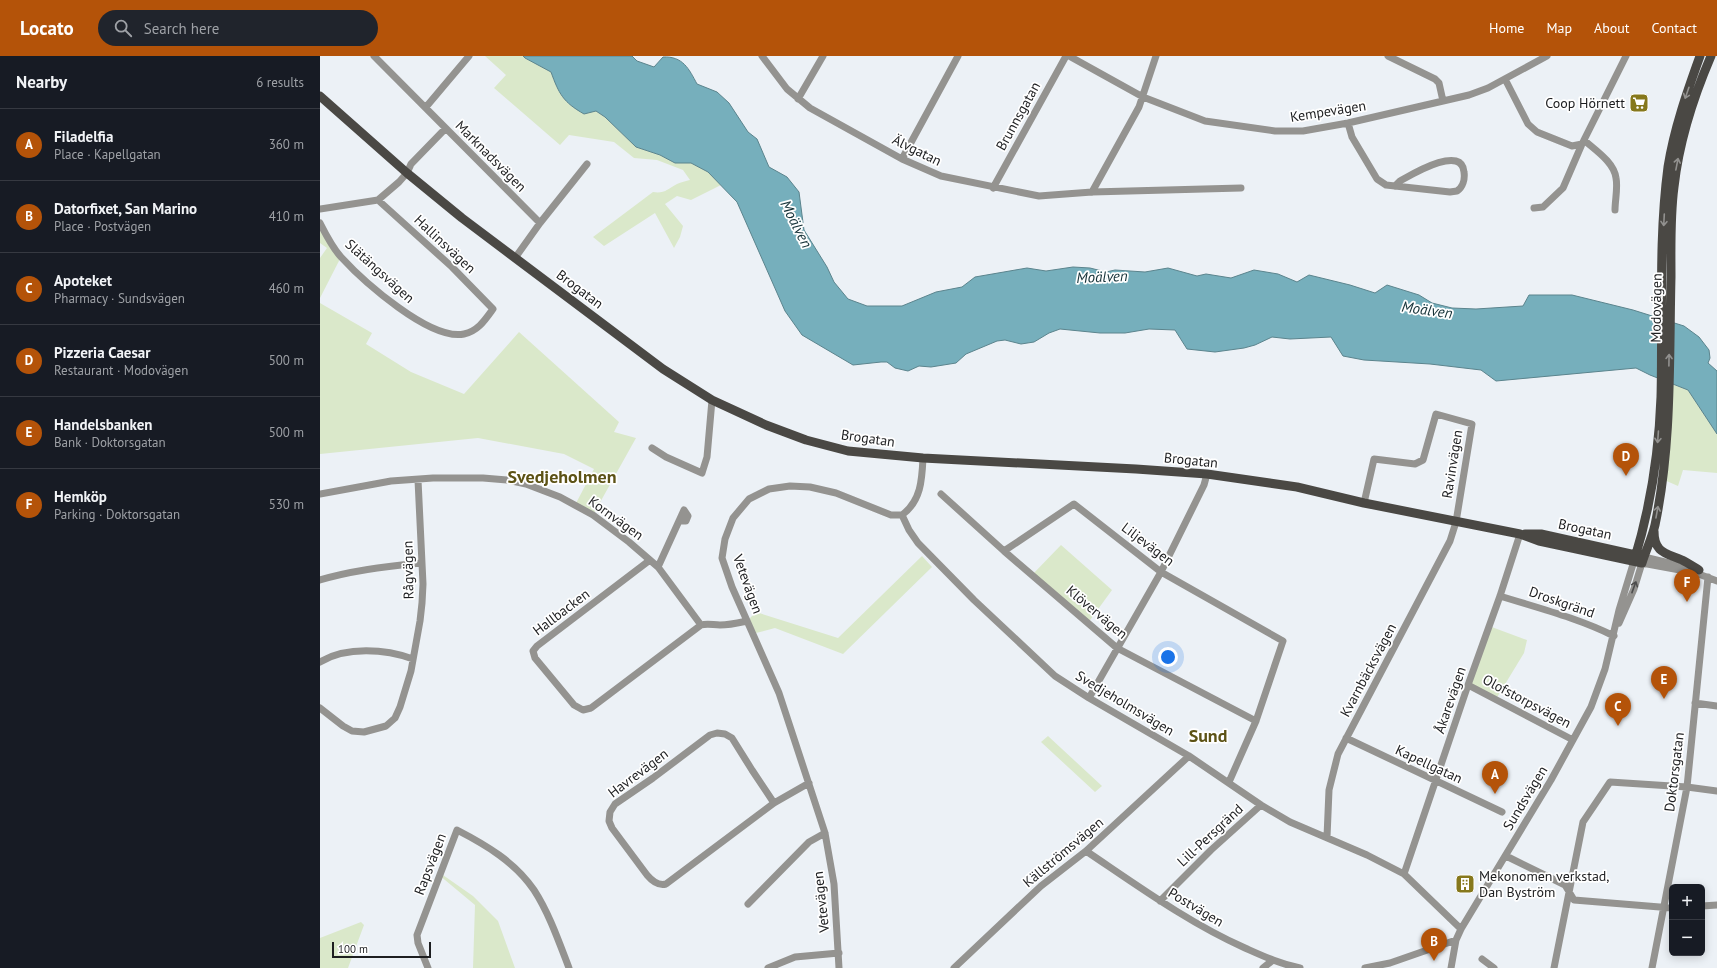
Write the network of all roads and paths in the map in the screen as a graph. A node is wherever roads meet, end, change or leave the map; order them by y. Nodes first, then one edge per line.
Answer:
1 (374, 56) edge
2 (469, 56) edge
3 (762, 56) edge
4 (823, 56) edge
5 (958, 56) edge
6 (1068, 56) edge
7 (1156, 56) edge
8 (1388, 56) edge
9 (1547, 56) edge
10 (1626, 56) edge
11 (1700, 56) edge
12 (1711, 56) edge
13 (1505, 79) junction
14 (320, 96) edge
15 (1143, 97) junction
16 (798, 99) junction
17 (1443, 101) junction
18 (426, 107) junction
19 (1348, 123) junction
20 (445, 129) junction
21 (1583, 142) junction
22 (902, 159) junction
23 (587, 164) dead end
24 (407, 173) junction
25 (1395, 186) junction
26 (993, 188) junction
27 (1241, 188) dead end
28 (1092, 192) junction
29 (378, 200) junction
30 (1534, 208) dead end
31 (320, 209) edge
32 (1615, 210) dead end
33 (320, 223) edge
34 (540, 223) junction
35 (515, 258) junction
36 (1666, 302) junction
37 (493, 309) joint
38 (1665, 399) junction
39 (712, 400) junction
40 (652, 448) dead end
41 (923, 458) junction
42 (1207, 474) junction
43 (418, 480) junction
44 (320, 494) edge
45 (941, 494) dead end
46 (1364, 503) junction
47 (902, 515) junction
48 (678, 521) dead end
49 (1456, 522) junction
50 (1654, 527) junction
51 (1520, 534) junction
52 (1004, 550) junction
53 (1639, 559) junction
54 (650, 560) junction
55 (421, 564) junction
56 (658, 567) junction
57 (1699, 570) junction
58 (1161, 572) junction
59 (1708, 577) junction
60 (320, 580) edge
61 (1717, 581) edge
62 (1500, 596) junction
63 (747, 621) junction
64 (701, 625) junction
65 (1614, 636) junction
66 (1117, 648) junction
67 (413, 659) junction
68 (320, 662) edge
69 (1468, 685) junction
70 (1089, 698) junction
71 (1695, 703) junction
72 (1717, 706) edge
73 (320, 708) edge
74 (1256, 721) junction
75 (1346, 738) junction
76 (1573, 740) junction
77 (1189, 756) junction
78 (1229, 782) junction
79 (1436, 782) junction
80 (809, 783) junction
81 (1687, 786) junction
82 (1717, 791) edge
83 (774, 803) junction
84 (1261, 805) junction
85 (1502, 812) dead end
86 (825, 833) junction
87 (1327, 837) junction
88 (1086, 851) junction
89 (1506, 856) junction
90 (1404, 874) junction
91 (1569, 893) junction
92 (1160, 901) junction
93 (748, 904) dead end
94 (1717, 905) edge
95 (1705, 906) edge
96 (1669, 908) edge
97 (1664, 909) junction
98 (1461, 929) junction
99 (1456, 940) junction
100 (839, 953) junction
101 (1482, 959) dead end
102 (1273, 960) junction
103 (428, 968) edge
104 (569, 968) edge
105 (768, 968) edge
106 (839, 968) edge
107 (954, 968) edge
108 (1263, 968) edge
109 (1300, 968) edge
110 (1365, 968) edge
111 (1451, 968) edge
112 (1494, 968) edge
113 (1554, 968) edge
114 (1652, 968) edge

1 - 18 street, Marknadsvägen
2 - 18 street
3 - 16 street, Älvgatan
4 - 16 street
5 - 22 street
6 - 15 street, Kempevägen
6 - 26 street, Brunnsgatan
7 - 15 street
8 - 17 street
9 - 13 street, Kempevägen
10 - 21 street
11 -> 36 main road, Modovägen
36 -> 12 main road, Modovägen
13 - 17 street, Kempevägen
13 - 21 street
14 - 24 main road, Brogatan
15 - 19 street, Kempevägen
15 - 28 street
16 - 22 street, Älvgatan
17 - 19 street, Kempevägen
18 - 20 street, Marknadsvägen
19 - 25 street
20 - 24 street
20 - 34 street, Marknadsvägen
21 - 30 street
21 - 32 street
22 - 26 street, Älvgatan
23 - 34 street
24 - 29 street
24 - 35 main road, Brogatan
25 - 25 street
26 - 28 street, Älvgatan
27 - 28 street, Älvgatan
29 - 31 street
29 - 37 street, Hallinsvägen
33 - 37 street, Slätängsvägen
34 - 35 street
35 - 39 main road, Brogatan
36 - 38 main road, Modovägen
50 -> 38 main road, Modovägen
38 -> 53 main road, Modovägen
39 - 40 street
39 - 41 main road, Brogatan
41 - 42 main road, Brogatan
41 - 47 street
42 - 46 main road, Brogatan
42 - 58 street
43 - 44 street, Kornvägen
43 - 54 street, Kornvägen
43 - 55 street, Rågvägen
45 - 52 street, Klövervägen
46 - 49 main road, Brogatan
46 - 49 street, Ravinvägen
47 - 63 street, Vetevägen
47 - 70 street, Svedjeholmsvägen
48 - 56 street
49 - 51 main road, Brogatan
49 - 75 street, Kvarnbäcksvägen
50 - 53 main road, Modovägen
50 - 57 main road
51 - 53 main road, Brogatan
51 - 62 street, Åkarevägen
52 - 58 street, Liljevägen
52 - 66 street, Klövervägen
53 - 57 street
53 - 59 street
53 - 65 street, Sundsvägen
54 - 56 street, Kornvägen
54 - 64 street, Hallbacken
55 - 60 street
55 - 67 street, Rågvägen
56 - 64 street, Kornvägen
57 - 59 street
58 - 66 street
58 - 74 street, Liljevägen
59 - 61 street
59 - 71 street, Doktorsgatan
62 - 65 street, Droskgränd
62 - 69 street, Åkarevägen
63 - 64 street
63 - 80 street, Vetevägen
65 - 76 street, Sundsvägen
66 - 70 street
66 - 74 street, Klövervägen
67 - 68 street
67 - 73 street, Rågvägen
69 - 76 street, Olofstorpsvägen
69 - 79 street, Åkarevägen
70 - 77 street, Svedjeholmsvägen
71 - 72 street
71 - 81 street, Doktorsgatan
74 - 78 street
75 - 79 street, Kapellgatan
75 - 87 street, Kvarnbäcksvägen
76 - 89 street, Sundsvägen
77 - 78 street, Svedjeholmsvägen
77 - 88 street, Källströmsvägen
78 - 84 street, Svedjeholmsvägen
79 - 85 street, Kapellgatan
79 - 90 street, Åkarevägen
80 - 83 street, Havrevägen
80 - 86 street, Vetevägen
81 - 82 street
81 - 91 street
81 - 97 street, Doktorsgatan
83 - 83 street, Havrevägen
84 - 87 street, Svedjeholmsvägen
84 - 92 street, Lill-Persgränd
86 - 93 street
86 - 100 street, Vetevägen
87 - 90 street, Svedjeholmsvägen
88 - 92 street, Postvägen
88 - 107 street, Källströmsvägen
89 - 91 street
89 - 98 street, Sundsvägen
90 - 98 street, Svedjeholmsvägen
91 - 97 street
91 - 113 street
92 - 102 street, Postvägen
94 - 95 street
96 - 97 street
97 - 114 street, Doktorsgatan
98 - 99 street, Sundsvägen
99 - 110 street
99 - 111 street, Sundsvägen
100 - 105 street
100 - 106 street, Vetevägen
101 - 112 street
102 - 108 street
102 - 109 street, Postvägen
103 - 104 street, Rapsvägen

